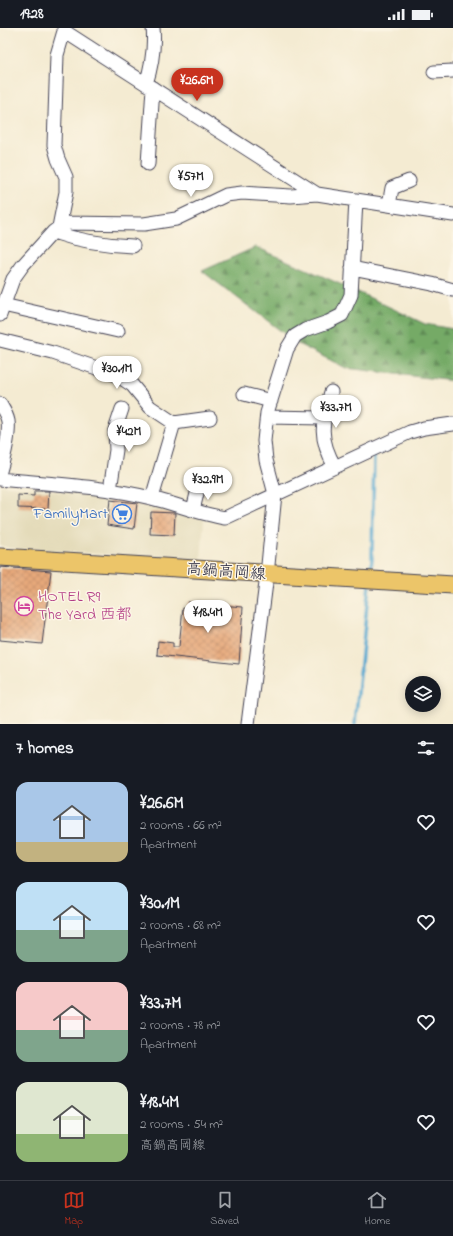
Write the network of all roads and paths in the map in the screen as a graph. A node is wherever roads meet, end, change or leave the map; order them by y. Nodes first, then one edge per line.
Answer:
1 (153, 28) edge
2 (64, 30) edge
3 (453, 71) edge
4 (434, 72) dead end
5 (150, 86) junction
6 (148, 164) dead end
7 (409, 181) dead end
8 (317, 194) junction
9 (356, 200) junction
10 (389, 205) junction
11 (453, 213) edge
12 (56, 229) junction
13 (133, 246) dead end
14 (352, 268) junction
15 (453, 290) edge
16 (2, 310) edge
17 (118, 331) dead end
18 (0, 340) edge
19 (331, 392) dead end
20 (244, 394) dead end
21 (271, 402) junction
22 (0, 404) edge
23 (122, 409) dead end
24 (267, 417) junction
25 (210, 418) dead end
26 (324, 418) junction
27 (174, 423) junction
28 (453, 424) edge
29 (3, 447) edge
30 (335, 466) junction
31 (0, 471) edge
32 (0, 478) edge
33 (199, 485) dead end
34 (110, 490) junction
35 (275, 494) junction
36 (152, 498) junction
37 (193, 510) junction
38 (0, 557) edge
39 (267, 575) junction
40 (453, 585) edge
41 (248, 724) edge

1 - 5 street
2 - 5 street
2 - 12 street
3 - 4 street
5 - 6 street
5 - 8 street
7 - 10 street
8 - 9 street
8 - 12 street
9 - 10 street
9 - 14 street
10 - 11 street
12 - 13 street
12 - 16 street
14 - 15 street
14 - 21 street
16 - 17 street
18 - 27 street
19 - 26 street
20 - 21 street
21 - 24 street
22 - 29 street
23 - 34 street
24 - 26 street
24 - 35 street
25 - 27 street
26 - 30 street
27 - 36 street
28 - 30 street
29 - 31 street
30 - 35 street
32 - 34 street
33 - 37 street
34 - 36 street
35 - 37 street
35 - 39 street
36 - 37 street
38 - 39 main road, 高鍋高岡線
39 - 40 main road, 高鍋高岡線
39 - 41 street

